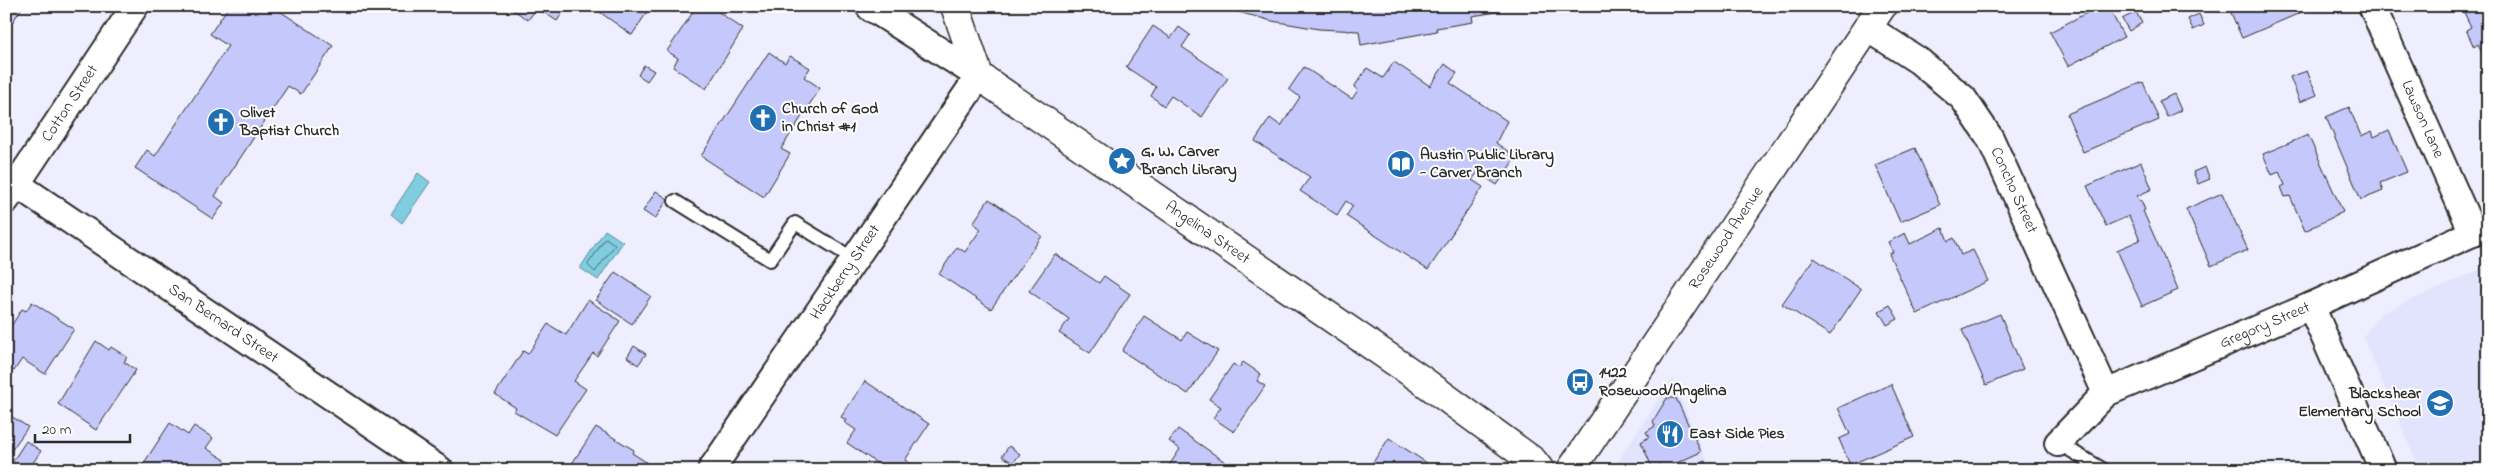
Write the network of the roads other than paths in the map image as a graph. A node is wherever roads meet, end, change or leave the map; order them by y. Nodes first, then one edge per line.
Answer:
1 (135, 6) edge
2 (955, 6) edge
3 (2372, 6) edge
4 (872, 7) edge
5 (1875, 17) edge
6 (979, 76) junction
7 (10, 187) edge
8 (676, 201) dead end
9 (2480, 229) edge
10 (854, 259) junction
11 (2311, 306) junction
12 (2106, 393) junction
13 (2058, 443) joint
14 (440, 470) edge
15 (712, 470) edge
16 (1540, 470) edge
17 (1571, 470) edge
18 (2104, 470) edge
19 (2383, 470) edge

1 - 7 street, Cotton Street
2 - 6 street
3 - 9 street, Lawson Lane
4 - 6 street, Angelina Street
5 - 12 street, Concho Street
5 - 17 street, Rosewood Avenue
6 - 10 street, Hackberry Street
6 - 16 street, Angelina Street
7 - 14 street, San Bernard Street
8 - 10 lane
9 - 11 street, Gregory Street
10 - 15 street, Hackberry Street
11 - 12 street, Gregory Street
11 - 19 street
12 - 13 street, Gregory Street
13 - 18 lane

